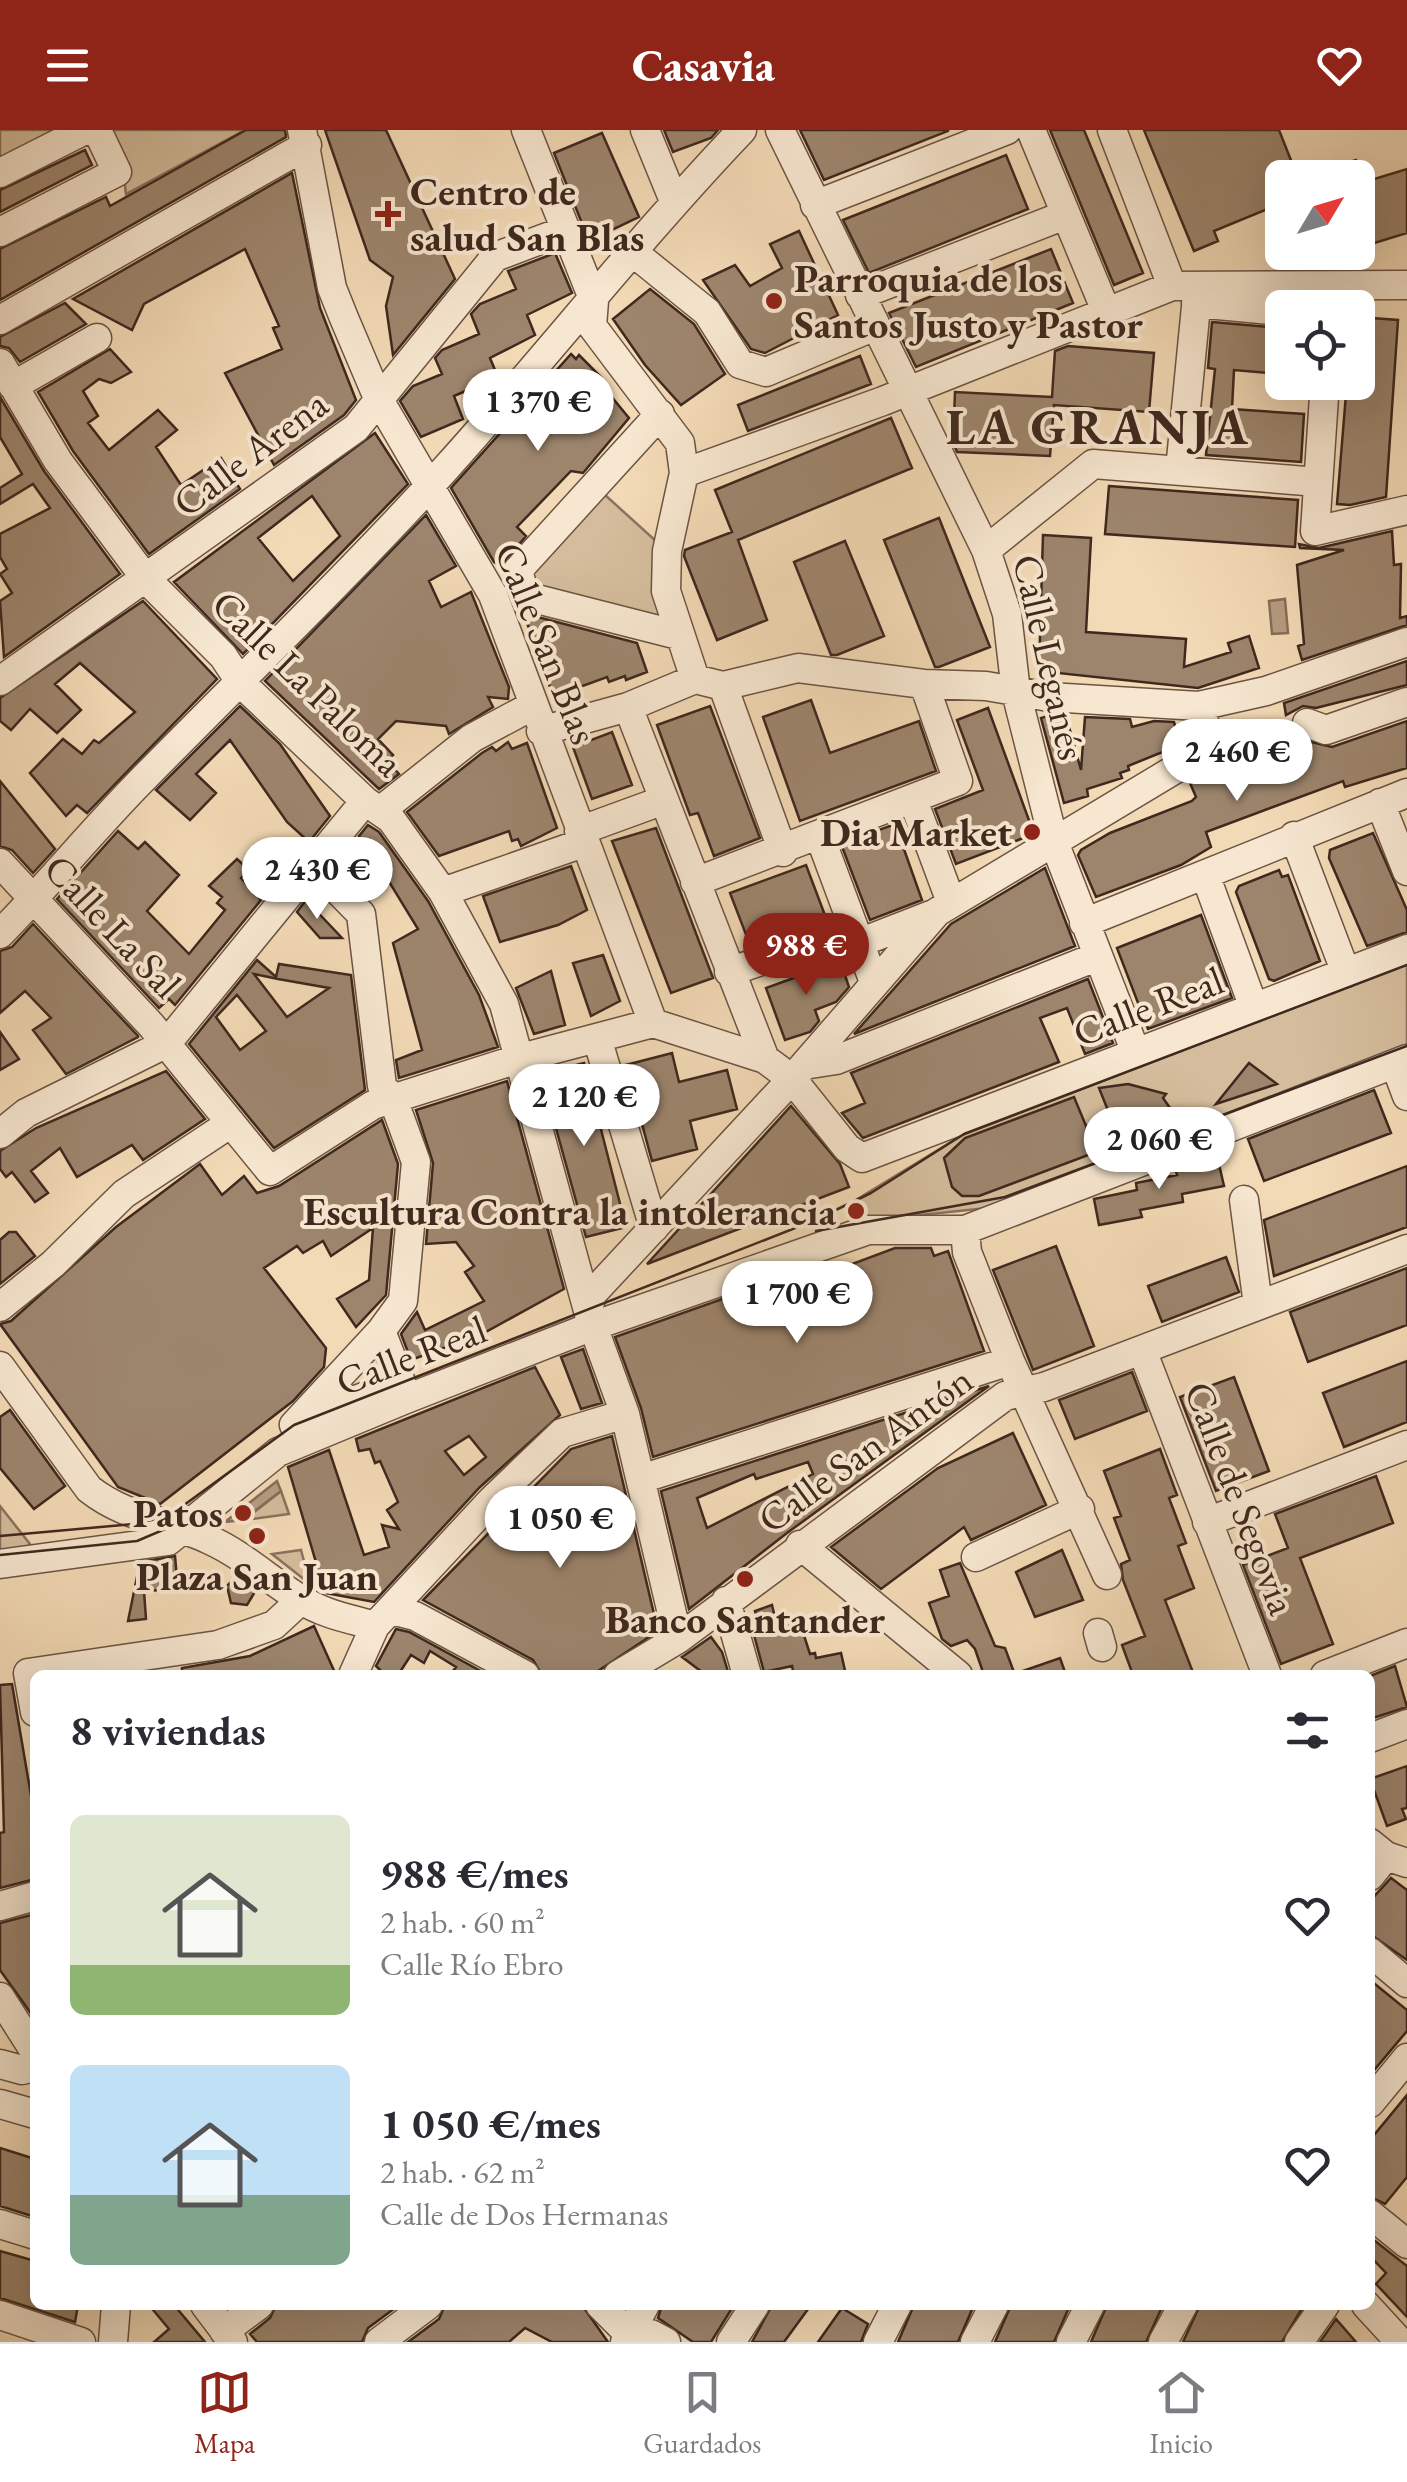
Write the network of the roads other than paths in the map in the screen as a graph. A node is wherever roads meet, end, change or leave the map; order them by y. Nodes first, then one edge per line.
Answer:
1 (85, 130) edge
2 (97, 130) edge
3 (644, 130) edge
4 (742, 130) edge
5 (780, 130) edge
6 (1031, 130) edge
7 (1112, 130) edge
8 (535, 133) edge
9 (998, 134) edge
10 (305, 138) edge
11 (0, 173) edge
12 (674, 202) junction
13 (815, 205) junction
14 (1066, 214) junction
15 (566, 230) junction
16 (0, 232) edge
17 (634, 253) junction
18 (1407, 285) edge
19 (1372, 290) edge
20 (1188, 292) junction
21 (860, 294) junction
22 (1265, 294) edge
23 (594, 301) junction
24 (1265, 307) edge
25 (1106, 311) junction
26 (0, 320) edge
27 (875, 326) junction
28 (97, 338) dead end
29 (7, 375) edge
30 (904, 392) junction
31 (378, 398) junction
32 (1323, 400) edge
33 (660, 414) junction
34 (1180, 470) junction
35 (684, 473) junction
36 (1318, 482) junction
37 (431, 484) junction
38 (1407, 510) edge
39 (986, 550) junction
40 (146, 579) junction
41 (678, 635) junction
42 (1407, 642) edge
43 (2, 674) edge
44 (694, 680) junction
45 (241, 683) junction
46 (924, 684) junction
47 (723, 686) junction
48 (1016, 692) junction
49 (1407, 702) edge
50 (1199, 706) junction
51 (628, 707) junction
52 (536, 718) junction
53 (1307, 723) dead end
54 (1407, 793) edge
55 (664, 800) junction
56 (913, 800) junction
57 (1380, 803) junction
58 (373, 806) junction
59 (1294, 836) junction
60 (581, 837) junction
61 (820, 837) junction
62 (1054, 842) junction
63 (783, 852) junction
64 (0, 862) edge
65 (314, 865) junction
66 (1407, 871) edge
67 (1206, 877) junction
68 (695, 882) junction
69 (443, 892) junction
70 (34, 900) junction
71 (944, 907) junction
72 (1084, 923) junction
73 (0, 933) edge
74 (856, 936) junction
75 (1407, 949) edge
76 (1096, 957) junction
77 (729, 972) junction
78 (1346, 973) junction
79 (874, 982) junction
80 (1254, 1008) junction
81 (653, 1024) junction
82 (597, 1038) junction
83 (167, 1044) junction
84 (1136, 1052) junction
85 (521, 1058) junction
86 (764, 1059) junction
87 (1401, 1062) edge
88 (798, 1072) junction
89 (1407, 1096) edge
90 (394, 1099) junction
91 (231, 1123) junction
92 (0, 1134) edge
93 (1244, 1200) dead end
94 (654, 1228) junction
95 (965, 1230) junction
96 (1407, 1248) edge
97 (1258, 1305) junction
98 (0, 1307) edge
99 (591, 1318) junction
100 (381, 1330) junction
101 (1142, 1350) junction
102 (1010, 1361) junction
103 (1, 1370) edge
104 (1026, 1392) junction
105 (624, 1414) junction
106 (299, 1433) junction
107 (1407, 1445) edge
108 (641, 1479) junction
109 (1080, 1509) junction
110 (1207, 1522) junction
111 (186, 1530) junction
112 (800, 1545) junction
113 (976, 1557) dead end
114 (0, 1564) edge
115 (1108, 1576) dead end
116 (301, 1600) junction
117 (726, 1600) junction
118 (383, 1618) junction
119 (678, 1640) junction
120 (1407, 1643) edge
121 (129, 1666) edge
122 (71, 1670) edge
123 (355, 1670) edge
124 (515, 1670) edge
125 (627, 1670) edge
126 (746, 1670) edge
127 (952, 1670) edge
128 (1265, 1670) edge
129 (1338, 1670) edge
130 (1407, 1724) edge
131 (1375, 1736) edge
132 (30, 1897) edge
133 (0, 1906) edge
134 (1375, 1956) edge
135 (1407, 1983) edge
136 (0, 1997) edge
137 (30, 2044) edge
138 (1407, 2058) edge
139 (0, 2064) edge
140 (30, 2068) edge
141 (1375, 2097) edge
142 (0, 2104) edge
143 (30, 2113) edge
144 (1407, 2206) edge
145 (0, 2224) edge
146 (1389, 2229) edge
147 (30, 2233) edge
148 (116, 2310) edge
149 (209, 2310) edge
150 (254, 2310) edge
151 (421, 2310) edge
152 (604, 2310) edge
153 (642, 2310) edge
154 (752, 2310) edge
155 (894, 2310) edge
156 (991, 2310) edge
157 (1087, 2310) edge
158 (1180, 2310) edge
159 (1321, 2310) edge
160 (1371, 2310) edge
161 (0, 2315) edge
162 (0, 2332) edge
163 (228, 2337) edge
164 (627, 2338) edge
165 (28, 2342) edge
166 (81, 2342) edge
167 (114, 2342) edge
168 (379, 2342) edge
169 (666, 2342) edge
170 (731, 2342) edge
171 (878, 2342) edge
172 (975, 2342) edge
173 (1070, 2342) edge
174 (1163, 2342) edge
175 (1299, 2342) edge
176 (1400, 2342) edge

1 - 11 street
2 - 16 street
3 - 12 street
4 - 12 street
5 - 13 street, Calle Leganés
6 - 14 street
7 - 20 street
8 - 15 street
9 - 13 street
10 - 26 street
10 - 31 street, Calle San Blas
12 - 17 street
13 - 21 street, Calle Leganés
14 - 21 street
14 - 25 street
15 - 23 street
15 - 31 street, Calle Arena
17 - 23 street
17 - 27 street
18 - 19 street
20 - 22 street
20 - 24 street
20 - 25 street
20 - 34 street
21 - 27 street, Calle Leganés
23 - 33 street
23 - 37 street
25 - 30 street
27 - 30 street, Calle Leganés
28 - 29 street
29 - 40 street, Calle La Paloma
30 - 35 street
30 - 39 street, Calle Leganés
31 - 37 street, Calle San Blas
31 - 40 street, Calle Arena
32 - 36 street
33 - 35 street
33 - 41 street
34 - 36 street
34 - 39 street
35 - 41 street
36 - 38 street
37 - 45 street
37 - 52 street, Calle San Blas
39 - 48 street, Calle Leganés
40 - 43 street, Calle Arena
40 - 45 street, Calle La Paloma
41 - 44 street
42 - 50 street
44 - 47 street
44 - 51 street
45 - 58 street, Calle La Paloma
45 - 70 street
46 - 47 street
46 - 48 street
46 - 56 street
47 - 63 street
48 - 50 street
48 - 62 street, Calle Leganés
49 - 53 street
50 - 62 street
51 - 52 street
51 - 55 street
52 - 58 street
52 - 60 street, Calle San Blas
54 - 57 street
55 - 60 street
55 - 68 street
56 - 61 street
56 - 71 street
57 - 59 street
57 - 66 street
58 - 65 street
58 - 69 street, Calle La Paloma
59 - 67 street
59 - 78 street
60 - 69 street
60 - 81 street, Calle San Blas
61 - 63 street
61 - 74 street
62 - 71 street
62 - 72 street, Calle Leganés
63 - 68 street
64 - 70 street, Calle La Sal
65 - 83 street
65 - 90 street
67 - 72 street
67 - 80 street
68 - 77 street
69 - 85 street, Calle La Paloma
70 - 73 street
70 - 83 street, Calle La Sal
71 - 74 street
71 - 79 street
72 - 76 street, Calle Leganés
74 - 77 street
74 - 79 street
75 - 78 street, Calle Real
76 - 84 street, Calle Leganés
76 - 88 street
77 - 86 street
78 - 80 street, Calle Real
79 - 88 street
80 - 84 street, Calle Real
81 - 82 street
81 - 86 street
82 - 85 street
82 - 94 street
83 - 91 street, Calle La Sal
83 - 92 street
84 - 88 street, Calle Real
85 - 90 street
85 - 99 street, Calle La Paloma
86 - 88 street
87 - 89 street
87 - 95 street
88 - 94 street
90 - 91 street, Calle La Sal
90 - 100 street
91 - 98 street
93 - 97 street
94 - 99 street
95 - 99 street, Calle Real
95 - 102 street
96 - 97 street, Calle San Antón
97 - 101 street, Calle San Antón
99 - 105 street, Calle La Paloma
99 - 106 street, Calle Real
100 - 106 street
100 - 106 street
101 - 104 street, Calle San Antón
101 - 110 street, Calle de Segovia
102 - 104 street
102 - 108 street
103 - 111 street
104 - 109 street
104 - 112 street, Calle San Antón
105 - 108 street, Calle La Paloma
105 - 118 street
106 - 111 street, Calle Real
107 - 110 street
108 - 119 street, Calle La Paloma
109 - 113 street
109 - 115 street
110 - 128 street, Calle de Segovia
111 - 114 street, Calle Real
111 - 116 street
112 - 117 street, Calle San Antón
112 - 127 street
116 - 118 street
116 - 121 street
117 - 119 street, Calle San Antón
117 - 126 street
118 - 123 street
118 - 124 street
119 - 125 street, Calle San Antón
120 - 129 street
121 - 122 street
130 - 131 street
132 - 133 street
134 - 135 street
136 - 137 street
138 - 141 street
139 - 140 street
142 - 143 street
144 - 146 street
145 - 147 street
148 - 167 street
149 - 163 street
150 - 163 street
151 - 168 street
152 - 164 street
153 - 164 street
154 - 170 street
155 - 171 street
156 - 172 street
157 - 173 street
158 - 174 street
159 - 175 street
160 - 176 street
161 - 166 street
162 - 165 street
164 - 169 street

